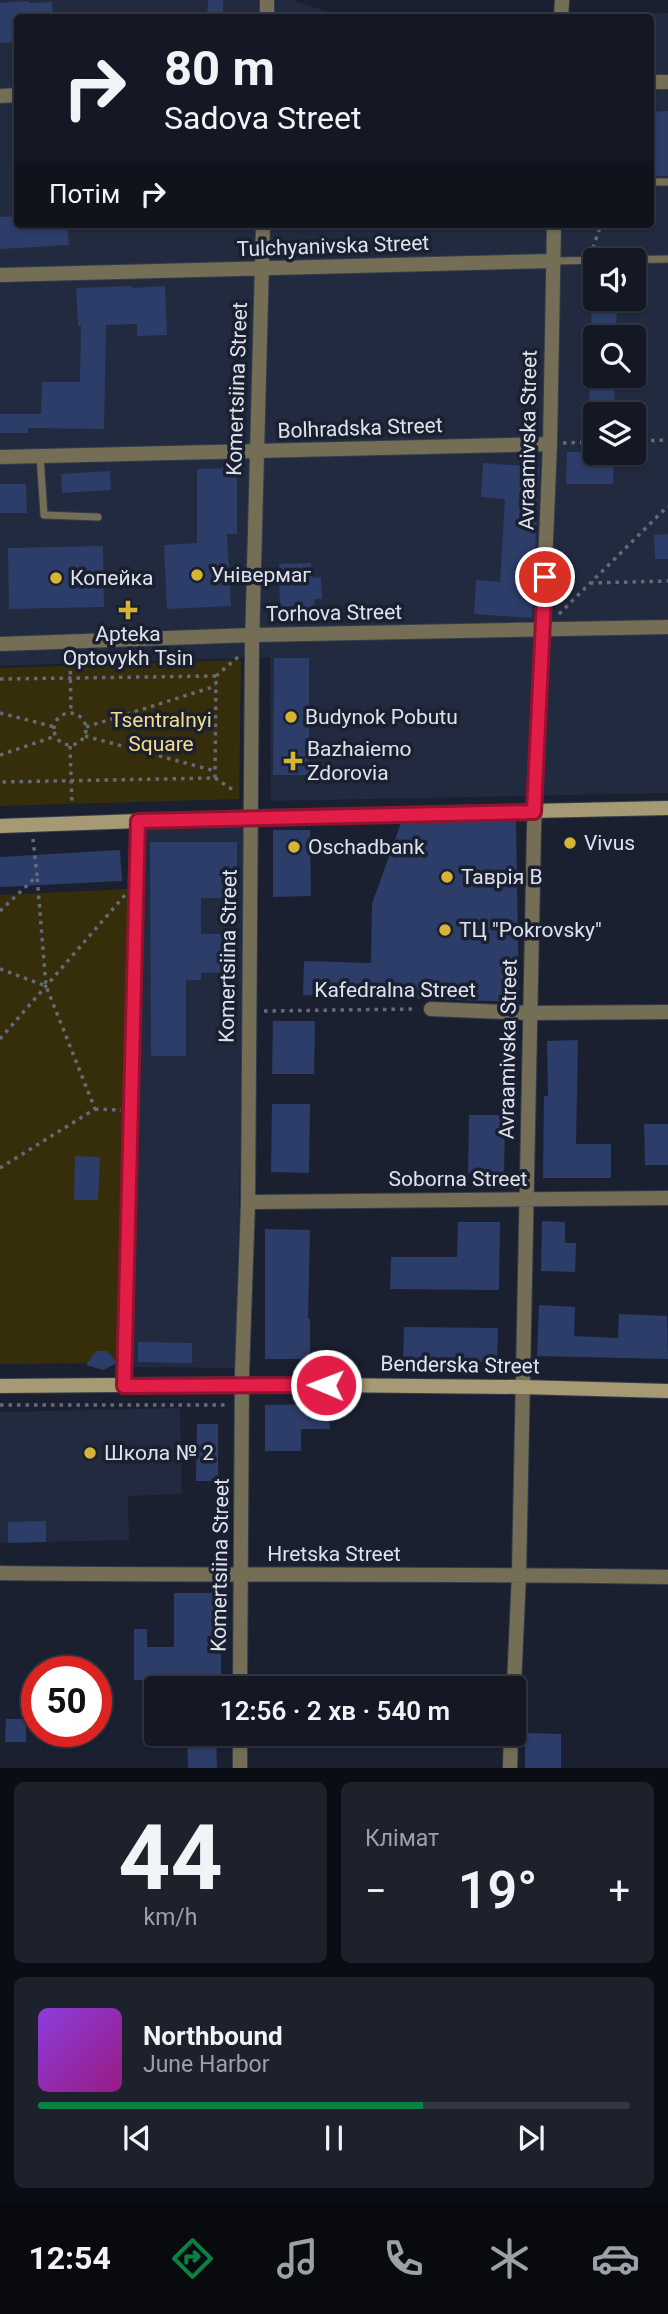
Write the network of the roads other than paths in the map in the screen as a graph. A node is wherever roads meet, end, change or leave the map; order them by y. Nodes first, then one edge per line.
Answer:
1 (263, 228) edge
2 (554, 228) edge
3 (668, 259) edge
4 (552, 261) junction
5 (262, 269) junction
6 (0, 275) edge
7 (550, 444) junction
8 (255, 452) junction
9 (40, 456) junction
10 (0, 457) edge
11 (98, 517) dead end
12 (668, 627) edge
13 (543, 631) junction
14 (252, 640) junction
15 (0, 644) edge
16 (668, 808) edge
17 (534, 812) junction
18 (250, 817) junction
19 (138, 821) junction
20 (0, 826) edge
21 (431, 1009) road end
22 (668, 1012) edge
23 (529, 1013) junction
24 (668, 1198) edge
25 (527, 1199) junction
26 (248, 1202) junction
27 (242, 1384) junction
28 (0, 1385) edge
29 (124, 1386) junction
30 (522, 1387) junction
31 (668, 1391) edge
32 (0, 1573) edge
33 (519, 1574) junction
34 (241, 1576) junction
35 (668, 1577) edge
36 (240, 1676) edge
37 (514, 1676) edge
38 (240, 1746) edge
39 (511, 1746) edge
40 (240, 1768) edge
41 (510, 1768) edge

1 - 5 street, Komertsiina Street
2 - 4 street, Avraamivska Street
3 - 4 lane, Tulchyanivska Street
4 - 5 street, Tulchyanivska Street
4 - 7 street, Avraamivska Street
5 - 6 street, Tulchyanivska Street
5 - 8 street, Komertsiina Street
7 - 8 street, Bolhradska Street
7 - 13 street, Avraamivska Street
8 - 9 street, Bolhradska Street
8 - 14 street, Komertsiina Street
9 - 10 street, Bolhradska Street
9 - 11 lane
12 - 13 street, Torhova Street
13 - 14 street, Torhova Street
13 - 17 street, Avraamivska Street
14 - 15 street, Torhova Street
14 - 18 street, Komertsiina Street
16 - 17 main road
17 - 18 main road
17 - 23 street, Avraamivska Street
18 - 19 main road
18 - 26 street, Komertsiina Street
19 - 20 main road
19 - 29 lane
21 - 23 street, Kafedralna Street
22 - 23 street, Kafedralna Street
23 - 25 street, Avraamivska Street
24 - 25 street, Soborna Street
25 - 26 street, Soborna Street
25 - 30 street, Avraamivska Street
26 - 27 street, Komertsiina Street
27 - 29 main road, Benderska Street
27 - 30 main road, Benderska Street
27 - 34 street, Komertsiina Street
28 - 29 main road, Benderska Street
30 - 31 main road, Benderska Street
30 - 33 street, Avraamivska Street
32 - 34 street, Hretska Street
33 - 34 street, Hretska Street
33 - 35 street, Hretska Street
33 - 37 street, Avraamivska Street
34 - 36 street, Komertsiina Street
38 - 40 street
39 - 41 street

